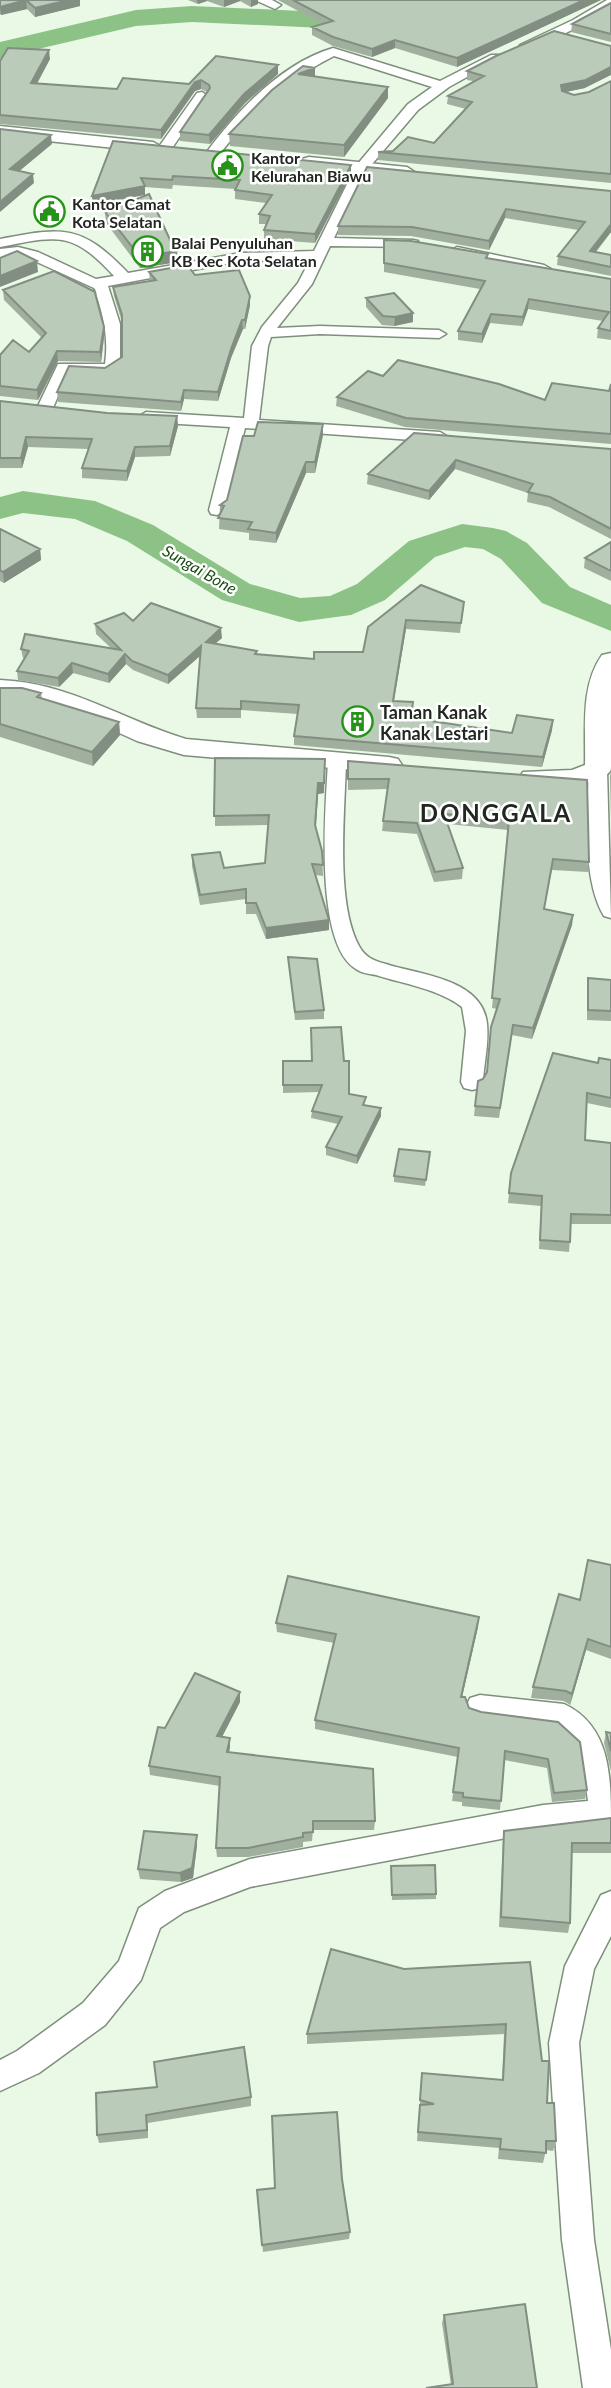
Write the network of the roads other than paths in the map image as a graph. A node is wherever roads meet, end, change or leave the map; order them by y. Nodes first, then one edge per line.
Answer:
1 (261, 0) edge
2 (275, 5) dead end
3 (610, 5) edge
4 (552, 33) junction
5 (576, 40) edge
6 (442, 86) junction
7 (202, 96) edge
8 (0, 131) edge
9 (165, 148) junction
10 (213, 153) junction
11 (240, 156) edge
12 (293, 162) edge
13 (361, 169) junction
14 (430, 175) edge
15 (0, 243) edge
16 (323, 248) junction
17 (0, 253) edge
18 (559, 272) edge
19 (126, 280) junction
20 (100, 284) junction
21 (266, 332) junction
22 (439, 334) dead end
23 (26, 406) edge
24 (51, 409) joint
25 (132, 416) edge
26 (245, 422) junction
27 (459, 438) edge
28 (217, 510) edge
29 (609, 667) edge
30 (0, 688) edge
31 (605, 718) edge
32 (337, 761) junction
33 (419, 767) edge
34 (598, 770) junction
35 (509, 775) edge
36 (611, 911) edge
37 (472, 1082) dead end
38 (480, 1707) dead end
39 (608, 1813) edge
40 (611, 1905) edge
41 (0, 2076) edge
42 (600, 2388) edge

1 - 2 street
3 - 4 street
4 - 5 street
4 - 6 street
6 - 10 street
6 - 13 street
7 - 9 street
8 - 9 street
9 - 10 street
10 - 11 street
12 - 13 street
13 - 14 street
13 - 16 street
15 - 19 street
16 - 18 street
16 - 19 street
16 - 21 street
17 - 20 street
19 - 20 street
20 - 24 street
21 - 22 street
21 - 26 street
23 - 24 street
25 - 26 street
26 - 27 street
26 - 28 street
29 - 31 street
30 - 32 street
31 - 34 street
32 - 33 street
32 - 37 street
34 - 35 street
34 - 36 street
38 - 39 street
39 - 41 street
40 - 42 street

